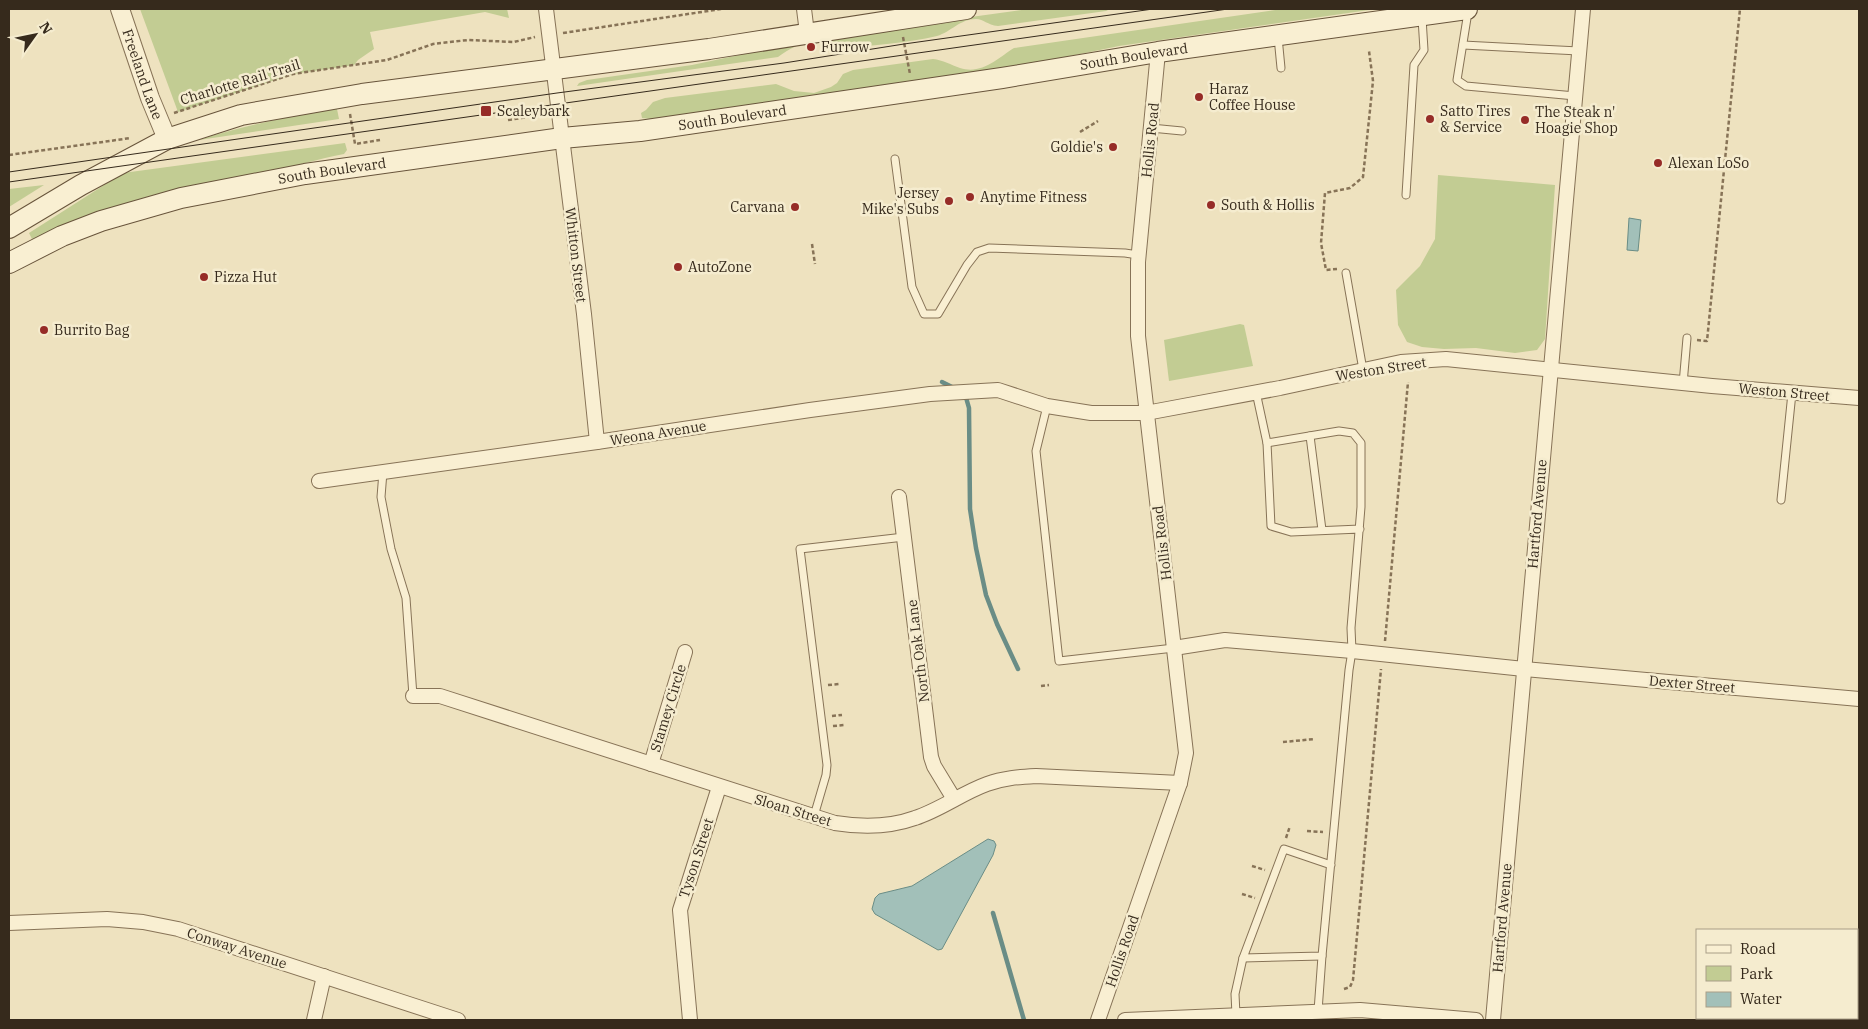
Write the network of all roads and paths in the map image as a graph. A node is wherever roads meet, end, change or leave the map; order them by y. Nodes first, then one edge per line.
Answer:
1 (120, 9) edge
2 (546, 9) edge
3 (721, 9) edge
4 (804, 9) edge
5 (966, 9) edge
6 (1467, 9) edge
7 (1583, 9) edge
8 (1740, 10) edge
9 (1427, 12) edge
10 (807, 34) junction
11 (1278, 34) junction
12 (549, 35) junction
13 (894, 38) dead end
14 (1463, 45) junction
15 (1368, 51) dead end
16 (1158, 52) junction
17 (1579, 52) junction
18 (554, 68) junction
19 (1281, 68) dead end
20 (917, 72) dead end
21 (1576, 96) junction
22 (358, 112) dead end
23 (534, 116) dead end
24 (159, 118) junction
25 (508, 120) dead end
26 (1098, 120) dead end
27 (1151, 128) junction
28 (1182, 131) dead end
29 (1080, 132) dead end
30 (138, 136) dead end
31 (562, 138) junction
32 (167, 139) junction
33 (380, 140) dead end
34 (9, 155) edge
35 (894, 159) dead end
36 (1406, 195) dead end
37 (9, 228) edge
38 (812, 244) dead end
39 (1138, 255) junction
40 (9, 262) edge
41 (815, 264) dead end
42 (1346, 273) joint
43 (1687, 338) joint
44 (1363, 370) junction
45 (1551, 370) junction
46 (1408, 382) dead end
47 (1683, 384) junction
48 (998, 390) joint
49 (1256, 392) junction
50 (1792, 393) junction
51 (1859, 398) edge
52 (1047, 406) junction
53 (1146, 413) junction
54 (1310, 436) junction
55 (597, 442) junction
56 (1267, 444) junction
57 (383, 472) junction
58 (319, 481) dead end
59 (900, 498) dead end
60 (1781, 500) dead end
61 (1360, 529) junction
62 (1322, 530) junction
63 (904, 537) junction
64 (1384, 644) dead end
65 (1174, 648) junction
66 (1352, 651) junction
67 (685, 652) dead end
68 (1382, 668) dead end
69 (1524, 669) junction
70 (1049, 685) dead end
71 (1041, 686) dead end
72 (413, 696) joint
73 (1859, 699) edge
74 (1315, 739) dead end
75 (1283, 742) dead end
76 (651, 764) junction
77 (1180, 783) junction
78 (719, 787) junction
79 (954, 799) junction
80 (814, 816) junction
81 (1306, 831) dead end
82 (1334, 832) junction
83 (1331, 864) junction
84 (9, 923) edge
85 (1322, 956) junction
86 (1243, 958) junction
87 (324, 976) junction
88 (1344, 989) dead end
89 (1318, 1011) junction
90 (1236, 1015) junction
91 (314, 1020) edge
92 (458, 1020) edge
93 (690, 1020) edge
94 (1098, 1020) edge
95 (1108, 1020) edge
96 (1125, 1020) edge
97 (1476, 1020) edge
98 (1493, 1020) edge

1 - 24 street, Freeland Lane
2 - 12 street, Whitton Street
3 - 12 path, Charlotte Rail Trail
4 - 10 street
5 - 10 main road
6 - 9 main road, South Boulevard
6 - 14 lane
7 - 17 street, Hartford Avenue
8 - 43 path
9 - 11 main road, South Boulevard
9 - 36 lane
10 - 18 main road
11 - 16 main road, South Boulevard
11 - 19 lane
12 - 18 street, Whitton Street
12 - 24 path, Charlotte Rail Trail
13 - 20 path
14 - 17 lane
14 - 21 lane
15 - 42 path
16 - 27 street, Hollis Road
16 - 31 main road, South Boulevard
17 - 21 street, Hartford Avenue
18 - 31 street, Whitton Street
18 - 32 main road
21 - 45 street, Hartford Avenue
22 - 33 path
23 - 25 path
24 - 32 street, Freeland Lane
26 - 29 path
27 - 28 lane
27 - 39 street, Hollis Road
30 - 34 path
31 - 40 main road, South Boulevard
31 - 55 street, Whitton Street
32 - 37 main road
35 - 39 lane
38 - 41 path
39 - 53 street, Hollis Road
42 - 44 lane
43 - 47 lane
44 - 45 street, Weston Street
44 - 49 street, Weston Street
45 - 47 street, Weston Street
45 - 69 street, Hartford Avenue
46 - 64 path
47 - 50 street, Weston Street
48 - 52 street, Weston Street
48 - 55 street, Weona Avenue
49 - 53 street, Weston Street
49 - 56 lane
50 - 51 street, Weston Street
50 - 60 lane
52 - 53 street, Weston Street
52 - 65 lane
53 - 65 street, Hollis Road
54 - 56 lane
54 - 61 lane
54 - 62 lane
55 - 57 street, Weona Avenue
56 - 62 lane
57 - 58 street, Weona Avenue
57 - 72 lane
59 - 63 street, North Oak Lane
61 - 62 lane
61 - 66 lane
63 - 79 street, North Oak Lane
63 - 80 lane
65 - 66 street, Dexter Street
65 - 77 street, Hollis Road
66 - 69 street, Dexter Street
66 - 82 lane
67 - 76 street, Stamey Circle
68 - 88 path
69 - 73 street, Dexter Street
69 - 98 street, Hartford Avenue
70 - 71 path
72 - 76 street, Sloan Street
74 - 75 path
76 - 78 street, Sloan Street
77 - 79 street, Sloan Street
77 - 94 street, Hollis Road
78 - 80 street, Sloan Street
78 - 93 street, Tyson Street
79 - 80 street, Sloan Street
81 - 82 path
82 - 83 lane
83 - 85 lane
83 - 86 lane
84 - 87 street, Conway Avenue
85 - 86 lane
85 - 89 lane
86 - 90 lane
87 - 91 street
87 - 92 street, Conway Avenue
89 - 90 street
89 - 97 street
90 - 96 street
94 - 95 street

